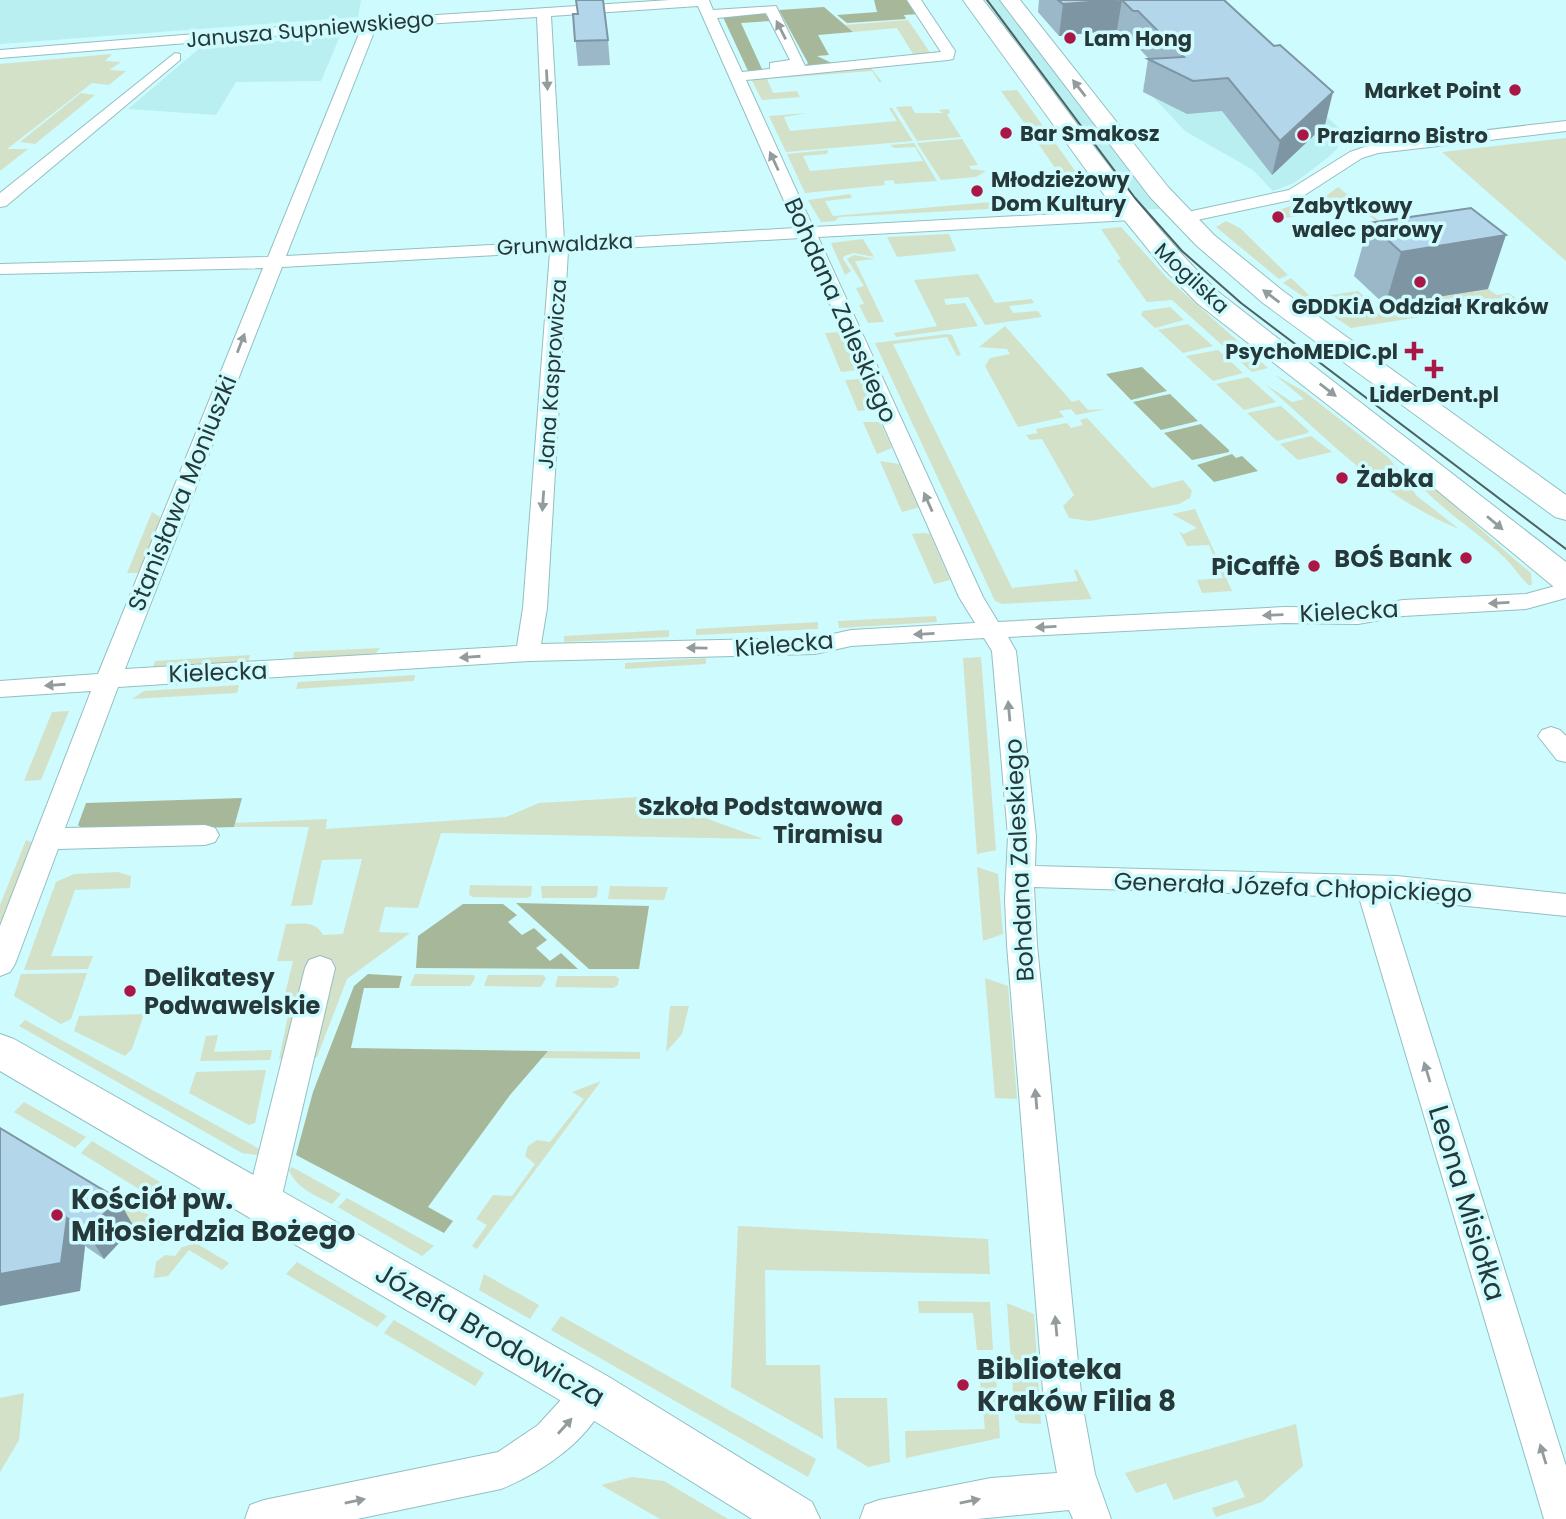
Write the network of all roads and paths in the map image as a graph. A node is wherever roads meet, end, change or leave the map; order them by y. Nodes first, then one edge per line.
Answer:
1 (914, 0) edge
2 (973, 0) edge
3 (1010, 0) edge
4 (705, 5) edge
5 (544, 12) junction
6 (370, 24) junction
7 (0, 54) edge
8 (175, 57) dead end
9 (742, 76) junction
10 (1566, 127) edge
11 (0, 202) edge
12 (1131, 215) junction
13 (1183, 218) junction
14 (806, 232) junction
15 (557, 244) junction
16 (276, 260) junction
17 (3, 274) edge
18 (1566, 510) edge
19 (1566, 579) edge
20 (1566, 590) edge
21 (992, 630) junction
22 (529, 653) junction
23 (109, 680) junction
24 (0, 689) edge
25 (205, 835) dead end
26 (50, 839) junction
27 (1020, 876) junction
28 (1370, 887) junction
29 (1566, 905) edge
30 (0, 964) edge
31 (320, 968) dead end
32 (0, 1051) edge
33 (263, 1205) junction
34 (592, 1393) junction
35 (1086, 1504) edge
36 (264, 1519) edge
37 (795, 1519) edge
38 (879, 1519) edge
39 (1563, 1519) edge

1 - 9 street
2 - 12 main road, Mogilska
13 -> 3 main road, Mogilska
4 - 5 street, Janusza Supniewskiego
4 - 9 street, Bohdana Zaleskiego
9 -> 4 street
5 - 6 street, Janusza Supniewskiego
5 -> 15 street, Jana Kasprowicza
6 - 7 street, Janusza Supniewskiego
6 - 16 street, Stanisława Moniuszki
8 - 11 street
14 -> 9 street, Bohdana Zaleskiego
10 - 13 street
12 - 14 street, Grunwaldzka
12 -> 19 main road, Mogilska
18 -> 13 main road, Mogilska
14 - 15 street, Grunwaldzka
21 -> 14 street, Bohdana Zaleskiego
15 - 16 street, Grunwaldzka
15 -> 22 street, Jana Kasprowicza
16 - 17 street, Grunwaldzka
23 -> 16 street, Stanisława Moniuszki
20 -> 21 street, Kielecka
21 -> 22 street, Kielecka
27 -> 21 street, Bohdana Zaleskiego
22 -> 23 street, Kielecka
23 -> 24 street, Kielecka
23 - 26 street, Stanisława Moniuszki
25 - 26 street
26 - 30 street, Stanisława Moniuszki
27 - 28 street, Generała Józefa Chłopickiego
35 -> 27 street, Bohdana Zaleskiego
28 - 29 street, Generała Józefa Chłopickiego
39 -> 28 street, Leona Misiołka
31 - 33 street
32 - 33 street, Józefa Brodowicza
33 - 34 street, Józefa Brodowicza
36 -> 34 street
34 - 37 street, Józefa Brodowicza
38 -> 35 street, Bohdana Zaleskiego

